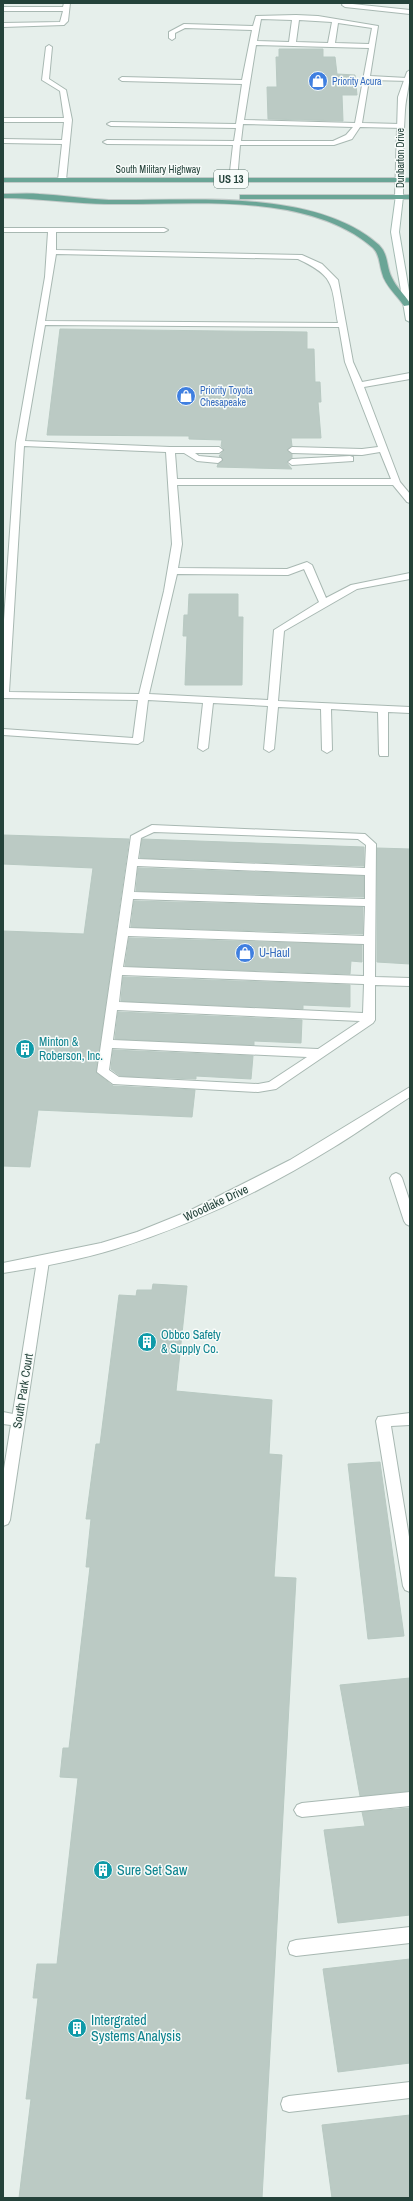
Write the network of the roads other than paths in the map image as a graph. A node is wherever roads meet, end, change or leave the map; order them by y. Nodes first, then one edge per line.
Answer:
1 (346, 3) edge
2 (67, 6) edge
3 (3, 10) edge
4 (410, 12) edge
5 (296, 17) junction
6 (335, 21) junction
7 (3, 25) edge
8 (256, 28) junction
9 (172, 38) dead end
10 (253, 42) junction
11 (292, 44) junction
12 (331, 45) junction
13 (372, 46) junction
14 (49, 47) dead end
15 (410, 72) edge
16 (366, 78) junction
17 (122, 79) dead end
18 (408, 80) junction
19 (245, 82) junction
20 (3, 120) edge
21 (68, 120) junction
22 (111, 124) dead end
23 (240, 124) junction
24 (358, 125) junction
25 (400, 126) junction
26 (3, 141) edge
27 (66, 142) junction
28 (107, 142) dead end
29 (236, 143) junction
30 (3, 180) edge
31 (62, 180) junction
32 (233, 180) junction
33 (400, 180) junction
34 (410, 180) edge
35 (3, 196) edge
36 (34, 196) junction
37 (399, 197) junction
38 (410, 197) edge
39 (3, 230) edge
40 (52, 230) junction
41 (164, 230) dead end
42 (52, 252) junction
43 (407, 304) junction
44 (410, 320) edge
45 (41, 323) junction
46 (342, 324) junction
47 (410, 376) edge
48 (359, 385) junction
49 (20, 444) junction
50 (219, 446) dead end
51 (292, 447) dead end
52 (384, 449) junction
53 (170, 450) junction
54 (186, 450) junction
55 (362, 452) junction
56 (218, 460) dead end
57 (292, 462) dead end
58 (173, 482) junction
59 (396, 482) junction
60 (410, 500) edge
61 (172, 571) junction
62 (410, 576) edge
63 (324, 603) junction
64 (3, 697) edge
65 (143, 697) junction
66 (208, 700) junction
67 (272, 703) junction
68 (326, 706) junction
69 (383, 709) junction
70 (410, 710) edge
71 (3, 732) edge
72 (203, 748) dead end
73 (269, 749) dead end
74 (327, 750) dead end
75 (384, 754) dead end
76 (133, 862) junction
77 (371, 872) junction
78 (128, 895) junction
79 (371, 903) junction
80 (123, 932) junction
81 (370, 940) junction
82 (118, 971) junction
83 (370, 980) junction
84 (410, 982) edge
85 (113, 1006) junction
86 (369, 1017) junction
87 (107, 1044) junction
88 (321, 1052) junction
89 (410, 1091) edge
90 (396, 1178) dead end
91 (410, 1221) edge
92 (43, 1261) junction
93 (3, 1268) edge
94 (3, 1418) edge
95 (410, 1419) edge
96 (18, 1420) junction
97 (3, 1520) edge
98 (410, 1586) edge
99 (410, 1799) edge
100 (302, 1810) dead end
101 (410, 1935) edge
102 (296, 1948) dead end
103 (410, 2090) edge
104 (289, 2104) dead end

1 - 4 street
2 - 3 street
2 - 7 street
5 - 6 street
5 - 8 street
5 - 11 street
6 - 12 street
6 - 13 street
8 - 9 street
8 - 10 street
10 - 11 street
10 - 19 street
11 - 12 street
12 - 13 street
13 - 16 street
14 - 21 street
15 - 18 street, Dunbarton Drive
16 - 18 street
16 - 24 street
17 - 19 street
18 - 25 street, Dunbarton Drive
19 - 23 street
20 - 21 street
21 - 27 street
22 - 23 street
23 - 24 street
23 - 29 street
24 - 25 street
24 - 29 street
25 - 33 street, Dunbarton Drive
26 - 27 street
27 - 31 street
28 - 29 street
29 - 32 street
30 - 31 main road, South Military Highway / US 13
31 - 32 main road, South Military Highway / US 13
32 - 33 main road, South Military Highway / US 13
33 - 34 main road, South Military Highway / US 13
33 - 37 street, Dunbarton Drive
35 - 36 main road, US 13
36 - 37 main road, US 13
36 - 43 main road
37 - 38 main road, US 13
37 - 43 street, Dunbarton Drive
39 - 40 street
40 - 41 street
40 - 42 street
42 - 45 street
42 - 46 street
43 - 44 street, Dunbarton Drive
45 - 46 street
45 - 49 street
46 - 48 street
47 - 48 street
48 - 52 street
49 - 53 street
49 - 64 street
50 - 54 street
51 - 55 street
52 - 55 street
52 - 59 street
53 - 54 street
53 - 58 street
54 - 56 street
55 - 57 street
58 - 59 street
58 - 61 street
59 - 60 street
61 - 63 street
61 - 65 street
62 - 63 street
63 - 67 street
64 - 65 street
65 - 66 street
65 - 71 street
66 - 67 street
66 - 72 street
67 - 68 street
67 - 73 street
68 - 69 street
68 - 74 street
69 - 70 street
69 - 75 street
76 - 77 street
76 - 77 street
76 - 78 street
77 - 79 street
78 - 79 street
78 - 80 street
79 - 81 street
80 - 81 street
80 - 82 street
81 - 83 street
82 - 83 street
82 - 85 street
83 - 84 street
83 - 86 street
85 - 86 street
85 - 87 street
86 - 88 street
87 - 88 street
87 - 88 street
89 - 92 street, Woodlake Drive
90 - 91 street
92 - 93 street, Woodlake Drive
92 - 96 street, South Park Court
94 - 96 street
95 - 98 street
96 - 97 street, South Park Court
99 - 100 street
101 - 102 street
103 - 104 street

